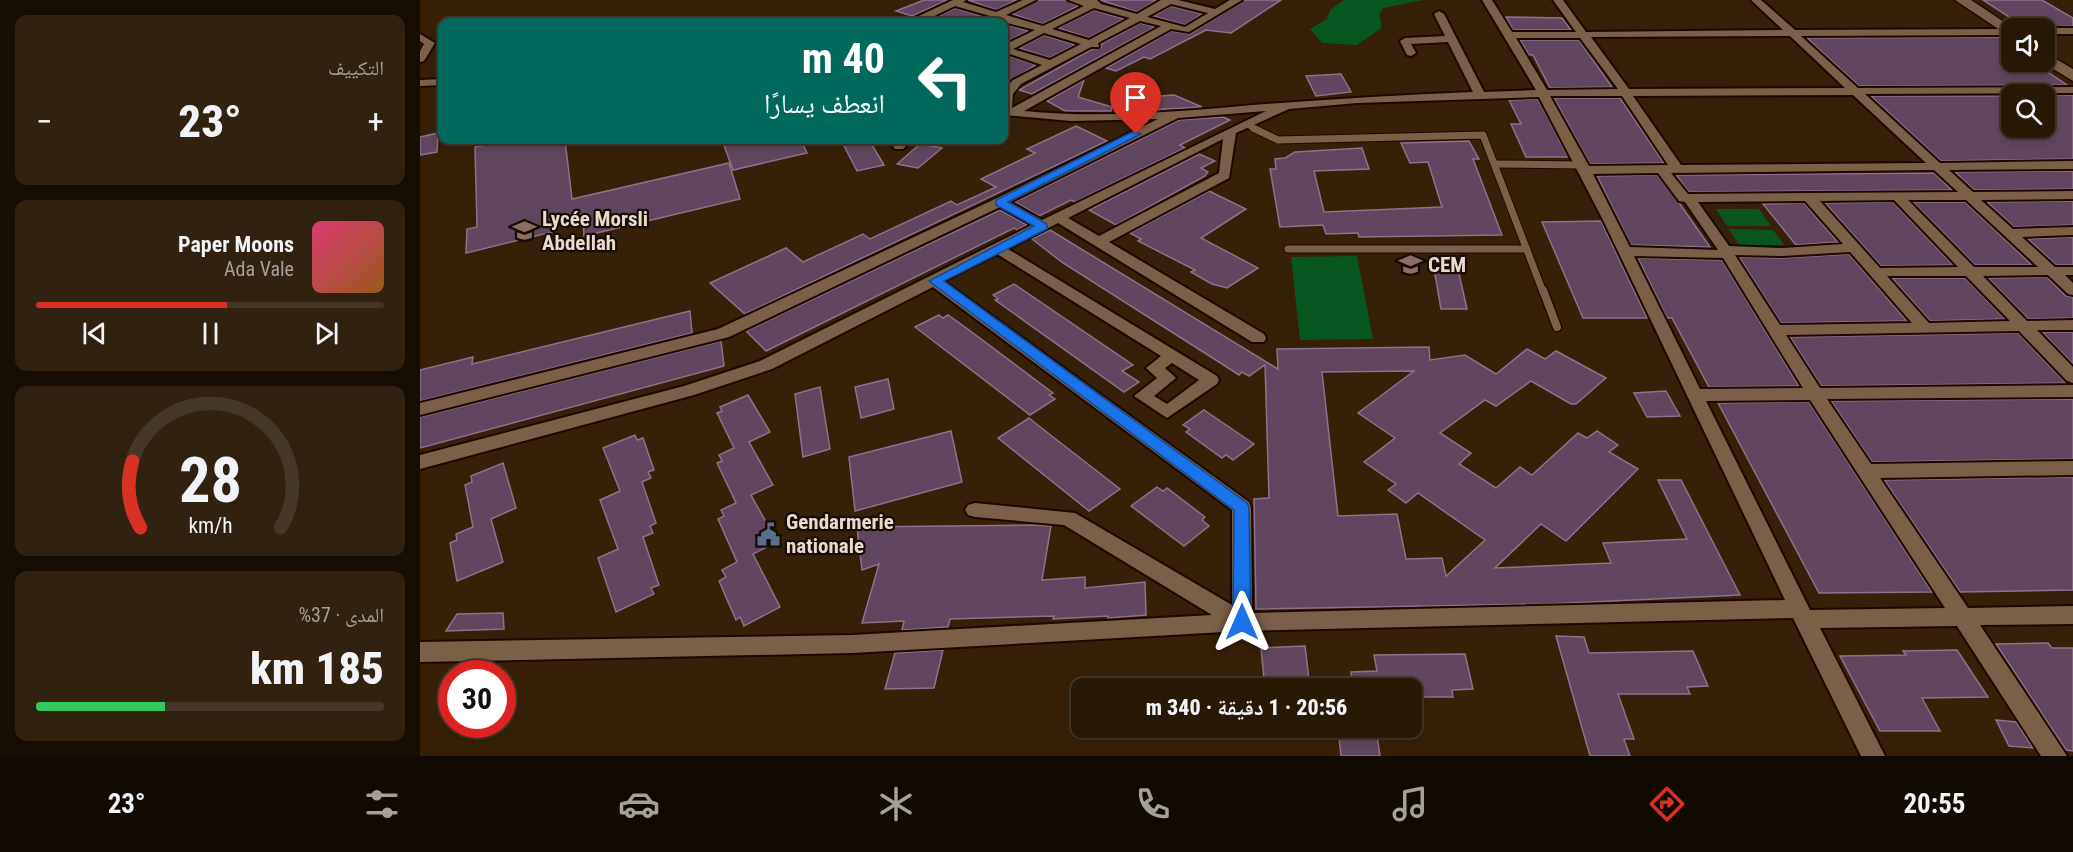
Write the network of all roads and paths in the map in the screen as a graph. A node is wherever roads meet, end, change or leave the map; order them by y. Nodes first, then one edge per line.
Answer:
1 (1030, 0) edge
2 (1073, 0) edge
3 (1103, 0) edge
4 (1169, 0) edge
5 (1236, 0) edge
6 (1487, 0) edge
7 (1558, 0) edge
8 (1756, 0) edge
9 (1962, 0) edge
10 (958, 2) edge
11 (1093, 5) junction
12 (1216, 12) junction
13 (1439, 14) dead end
14 (997, 16) junction
15 (920, 18) edge
16 (992, 18) edge
17 (1004, 18) edge
18 (1139, 18) junction
19 (1008, 19) edge
20 (2001, 25) edge
21 (1169, 26) junction
22 (1043, 29) junction
23 (2073, 31) edge
24 (2001, 32) edge
25 (2055, 32) edge
26 (1790, 33) junction
27 (1583, 34) junction
28 (1509, 35) junction
29 (420, 37) edge
30 (1452, 39) junction
31 (1090, 43) junction
32 (1008, 47) edge
33 (1008, 50) edge
34 (1122, 52) junction
35 (1411, 53) dead end
36 (420, 59) edge
37 (1051, 64) junction
38 (2055, 64) edge
39 (2073, 76) edge
40 (420, 82) edge
41 (438, 82) edge
42 (2073, 90) edge
43 (1008, 92) edge
44 (1857, 92) junction
45 (1545, 93) junction
46 (1626, 93) junction
47 (1480, 96) junction
48 (1008, 106) edge
49 (1287, 106) junction
50 (1008, 107) edge
51 (1174, 115) junction
52 (1247, 124) junction
53 (1230, 131) junction
54 (1495, 165) junction
55 (2073, 165) edge
56 (1937, 166) junction
57 (1582, 167) junction
58 (1661, 169) junction
59 (1677, 169) junction
60 (2073, 195) edge
61 (1897, 196) junction
62 (1968, 196) junction
63 (1809, 197) junction
64 (1689, 198) junction
65 (1000, 202) junction
66 (1059, 218) junction
67 (1043, 226) junction
68 (2073, 231) edge
69 (2008, 233) junction
70 (1098, 242) junction
71 (1855, 248) junction
72 (999, 249) junction
73 (1288, 249) dead end
74 (1527, 249) junction
75 (1625, 251) junction
76 (1725, 252) junction
77 (2051, 271) junction
78 (2073, 271) edge
79 (1876, 272) junction
80 (1970, 272) junction
81 (935, 281) junction
82 (2073, 291) edge
83 (2073, 325) edge
84 (1557, 327) dead end
85 (2024, 327) junction
86 (1926, 329) junction
87 (1774, 330) junction
88 (1258, 338) dead end
89 (1172, 356) junction
90 (2073, 377) edge
91 (2073, 391) edge
92 (1815, 394) junction
93 (1695, 395) junction
94 (420, 409) edge
95 (420, 462) edge
96 (2073, 468) edge
97 (1868, 471) junction
98 (975, 510) dead end
99 (1801, 614) junction
100 (2073, 615) edge
101 (1962, 617) junction
102 (1242, 622) junction
103 (420, 652) edge
104 (1874, 756) edge
105 (2055, 756) edge

1 - 14 street
2 - 11 street
3 - 11 street
4 - 12 street
4 - 18 street
5 - 12 street
6 - 28 street
7 - 27 street
8 - 26 street
9 - 20 main road
10 - 14 street
10 - 15 street
11 - 18 street
11 - 22 street
12 - 21 street
13 - 30 street
14 - 16 street
14 - 17 street
18 - 21 street
18 - 31 street
19 - 22 street
21 - 34 street
22 - 31 street
22 - 32 street
23 - 25 street
24 - 26 street
26 - 27 street
26 - 44 street
27 - 28 street
27 - 46 street
28 - 45 street
29 - 36 street
30 - 35 street
30 - 47 street
31 - 34 street
31 - 37 street
33 - 37 street
34 - 48 street
37 - 43 street
38 - 39 main road
40 - 41 street
42 - 44 street
44 - 46 street
44 - 56 street
45 - 46 street
45 - 47 street
45 - 57 street
46 - 59 street
47 - 49 street
49 - 51 street
49 - 52 street
50 - 51 street
51 - 65 street
52 - 53 street
52 - 54 lane
53 - 66 street
53 - 70 street
54 - 57 lane
54 - 74 lane
55 - 56 street
56 - 59 street
56 - 62 street
57 - 58 street
57 - 75 street
58 - 59 street
58 - 64 street
60 - 62 street
61 - 62 street
61 - 63 street
61 - 80 street
62 - 69 street
63 - 64 street
63 - 71 street
64 - 76 street
65 - 67 street
65 - 94 street
66 - 67 street
66 - 70 street
67 - 72 street
68 - 69 street
69 - 77 street
70 - 88 street
71 - 76 street
71 - 79 street
72 - 81 street
72 - 89 street
73 - 74 lane
74 - 84 lane
75 - 76 street
75 - 93 street
76 - 87 street
77 - 78 street
77 - 80 street
77 - 82 street
79 - 80 street
79 - 86 street
80 - 85 street
81 - 95 street
81 - 102 street
83 - 85 street
85 - 86 street
85 - 90 street
86 - 87 street
87 - 92 street
89 - 89 street
91 - 92 street
92 - 93 street
92 - 97 street
93 - 99 street
96 - 97 street
97 - 101 street
98 - 102 street
99 - 101 street
99 - 102 street
99 - 104 street
100 - 101 street
101 - 105 street
102 - 103 street

